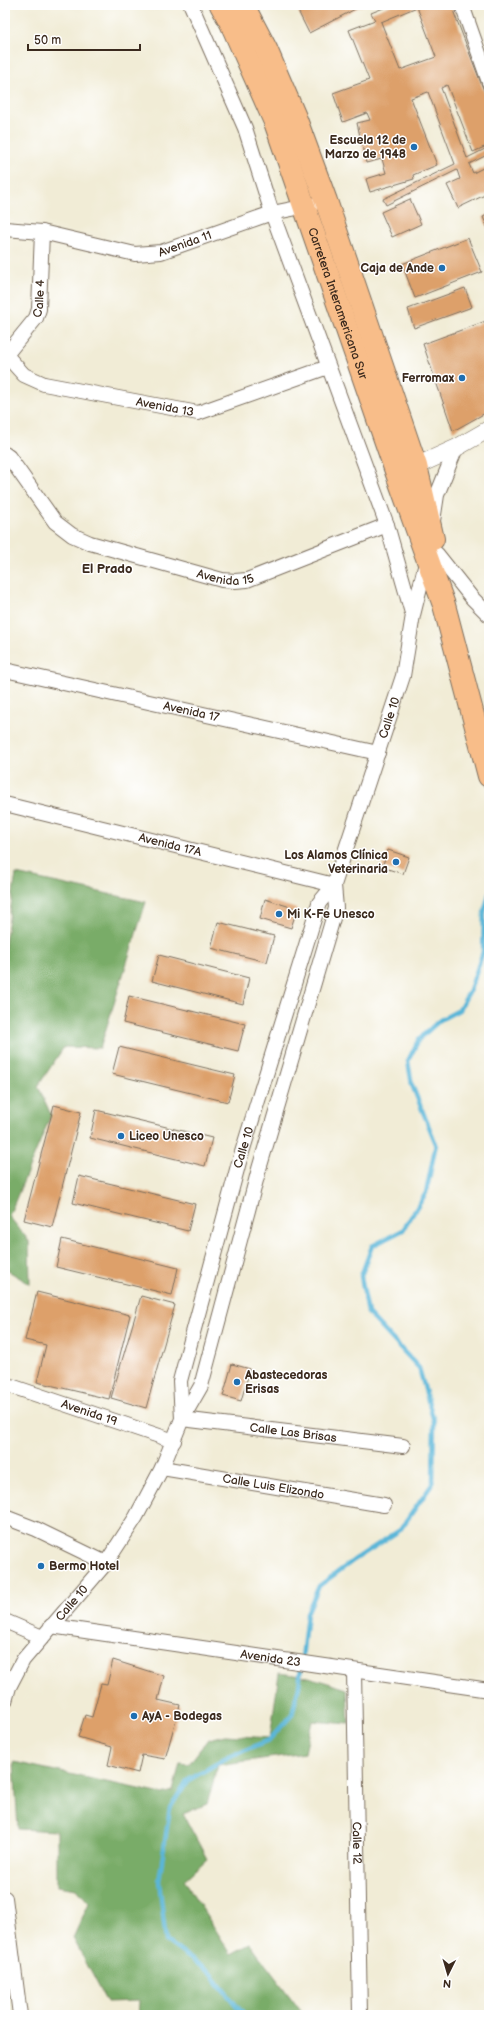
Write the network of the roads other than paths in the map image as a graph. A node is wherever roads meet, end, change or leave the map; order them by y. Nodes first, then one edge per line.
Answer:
1 (192, 5) edge
2 (221, 5) edge
3 (243, 5) edge
4 (466, 6) edge
5 (489, 82) edge
6 (326, 201) junction
7 (305, 206) junction
8 (272, 213) junction
9 (5, 229) edge
10 (42, 232) junction
11 (6, 355) edge
12 (328, 367) junction
13 (489, 429) edge
14 (456, 448) junction
15 (5, 454) edge
16 (416, 466) junction
17 (397, 474) junction
18 (387, 526) junction
19 (431, 533) junction
20 (432, 556) junction
21 (413, 615) junction
22 (489, 615) edge
23 (5, 670) edge
24 (378, 753) junction
25 (486, 753) edge
26 (489, 776) edge
27 (5, 804) edge
28 (334, 885) junction
29 (5, 1384) edge
30 (182, 1419) junction
31 (174, 1441) junction
32 (404, 1446) dead end
33 (162, 1468) junction
34 (384, 1504) dead end
35 (5, 1517) edge
36 (106, 1563) junction
37 (5, 1621) edge
38 (52, 1626) junction
39 (42, 1637) junction
40 (354, 1671) junction
41 (489, 1690) edge
42 (5, 1701) edge
43 (5, 1898) edge
44 (20, 2015) edge
45 (360, 2015) edge

1 - 8 street
2 - 7 highway, Carretera Interamericana Sur
3 - 6 highway, Carretera Interamericana Sur
4 - 5 street
6 - 7 street, Avenida 11
6 - 16 highway, Carretera Interamericana Sur
7 - 8 street, Avenida 11
7 - 17 highway, Carretera Interamericana Sur
8 - 10 street, Avenida 11
8 - 12 street
9 - 10 street, Avenida 11
10 - 11 street, Calle 4
11 - 12 street, Avenida 13
12 - 18 street
13 - 14 street
14 - 16 street
14 - 19 street
15 - 18 street, Avenida 15
16 - 17 street
16 - 19 highway, Carretera Interamericana Sur
17 - 20 highway, Carretera Interamericana Sur
18 - 21 street
19 - 20 highway, Carretera Interamericana Sur
20 - 21 street, Calle 10
20 - 22 street
20 - 25 highway, Carretera Interamericana Sur
21 - 24 street, Calle 10
23 - 24 street, Avenida 17
24 - 28 street, Calle 10
25 - 26 highway, Carretera Interamericana Sur
27 - 28 street, Avenida 17A
28 - 30 street, Calle 10
28 - 30 street, Calle 10
29 - 31 street, Avenida 19
30 - 31 street, Calle 10
30 - 32 street, Calle Las Brisas
31 - 33 street, Calle 10
33 - 34 street, Calle Luis Elizondo
33 - 36 street, Calle 10
35 - 36 street
36 - 38 street, Calle 10
37 - 39 street
38 - 39 street, Calle 10
38 - 40 street, Avenida 23
39 - 42 street, Calle 10
40 - 41 street, Avenida 23
40 - 45 street, Calle 12
43 - 44 street

